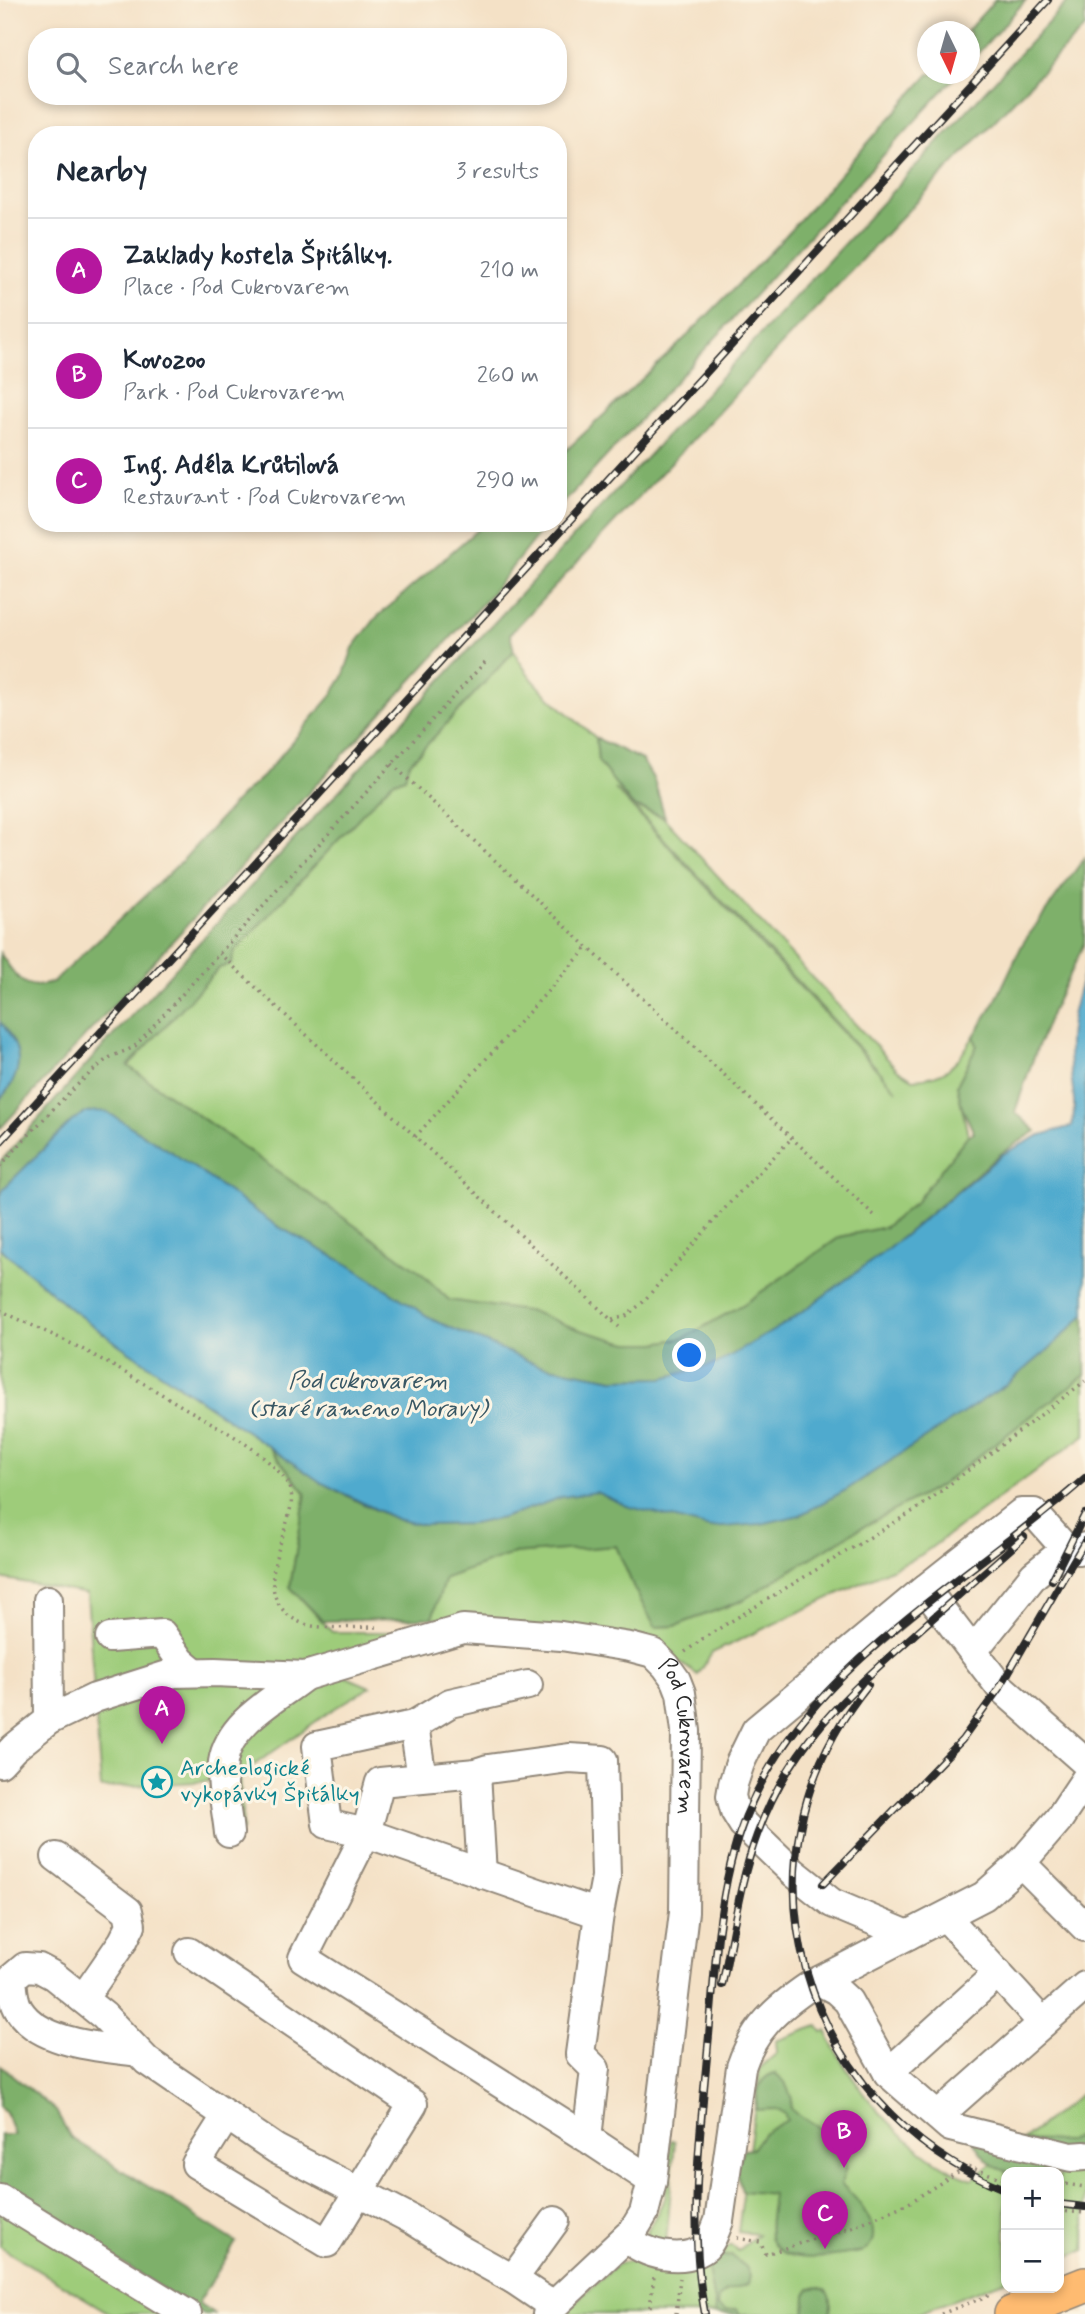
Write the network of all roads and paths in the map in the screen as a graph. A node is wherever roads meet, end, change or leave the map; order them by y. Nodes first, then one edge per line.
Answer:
1 (485, 662) dead end
2 (392, 764) junction
3 (588, 947) junction
4 (219, 953) junction
5 (415, 1137) junction
6 (792, 1138) junction
7 (0, 1166) edge
8 (875, 1216) dead end
9 (0, 1310) edge
10 (612, 1319) junction
11 (620, 1327) dead end
12 (1085, 1381) edge
13 (1076, 1548) edge
14 (925, 1589) junction
15 (48, 1600) dead end
16 (394, 1627) dead end
17 (110, 1638) dead end
18 (974, 1651) junction
19 (667, 1666) junction
20 (193, 1671) junction
21 (305, 1676) junction
22 (528, 1685) dead end
23 (49, 1720) junction
24 (414, 1725) junction
25 (1085, 1762) edge
26 (0, 1763) edge
27 (476, 1773) junction
28 (422, 1778) junction
29 (1085, 1780) edge
30 (229, 1833) dead end
31 (366, 1833) junction
32 (57, 1857) dead end
33 (1021, 1863) junction
34 (482, 1874) junction
35 (599, 1914) junction
36 (946, 1917) junction
37 (1085, 1927) edge
38 (908, 1935) junction
39 (189, 1952) dead end
40 (998, 1973) junction
41 (819, 1981) junction
42 (1085, 1986) edge
43 (83, 1999) junction
44 (1043, 2023) junction
45 (138, 2052) junction
46 (888, 2073) junction
47 (227, 2115) junction
48 (938, 2116) junction
49 (587, 2138) junction
50 (1085, 2156) edge
51 (1001, 2178) edge
52 (652, 2181) junction
53 (1064, 2184) edge
54 (1085, 2187) edge
55 (361, 2192) junction
56 (0, 2199) edge
57 (1064, 2211) edge
58 (1085, 2213) edge
59 (555, 2221) dead end
60 (714, 2233) junction
61 (627, 2237) junction
62 (683, 2255) junction
63 (513, 2279) junction
64 (1085, 2285) edge
65 (1004, 2303) edge
66 (550, 2310) edge
67 (187, 2314) edge
68 (676, 2314) edge
69 (941, 2314) edge

1 - 2 path
2 - 3 path
2 - 4 path
3 - 5 path
3 - 6 path
4 - 5 path
4 - 7 path
5 - 10 path
6 - 8 path
6 - 10 path
9 - 16 path
10 - 11 path
12 - 19 path
13 - 14 street
13 - 18 street
14 - 18 street
14 - 38 street
15 - 23 street
17 - 20 street
18 - 25 street
19 - 21 street, Pod Cukrovarem
19 - 52 street, Pod Cukrovarem
20 - 21 street, Pod Cukrovarem
20 - 23 street, Pod Cukrovarem
21 - 30 street
22 - 24 street
23 - 26 street, Pod Cukrovarem
24 - 28 street
24 - 31 street
27 - 28 street
27 - 34 street
27 - 35 street
28 - 31 street
29 - 33 street
31 - 34 street
31 - 49 street
32 - 43 street
33 - 36 street
33 - 37 street
34 - 35 street
35 - 49 street
36 - 38 street
36 - 40 street
38 - 41 street
39 - 55 street
40 - 44 street
40 - 46 street
41 - 46 street
41 - 60 street
42 - 44 street
43 - 45 street
43 - 45 street
44 - 48 street
45 - 47 street
46 - 48 street
47 - 55 street
47 - 55 street
48 - 50 street
49 - 52 street
51 - 60 path
52 - 61 street, Pod Cukrovarem
53 - 54 path
55 - 63 street
56 - 67 street
57 - 58 path
59 - 63 street
60 - 62 street
61 - 62 street
61 - 66 street, Pod Cukrovarem
62 - 68 path
63 - 66 street
64 - 65 main road
65 - 69 path

